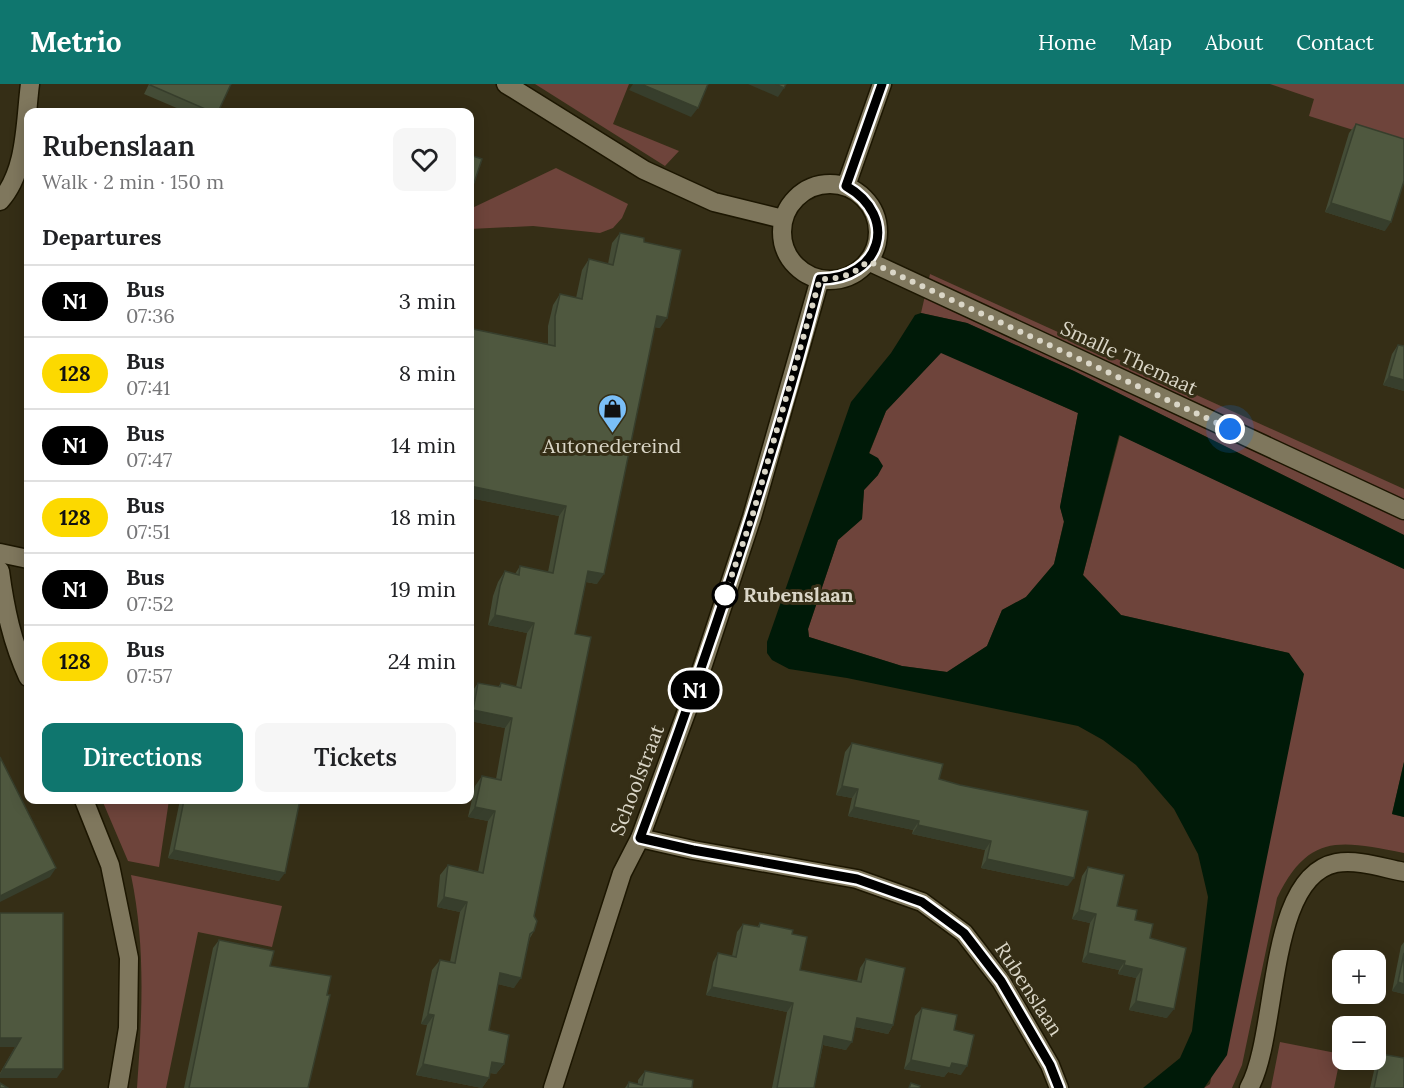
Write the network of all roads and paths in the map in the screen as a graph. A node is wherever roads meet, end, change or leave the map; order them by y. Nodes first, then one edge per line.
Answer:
1 (30, 84) edge
2 (506, 84) edge
3 (882, 84) edge
4 (27, 108) edge
5 (24, 131) edge
6 (846, 186) junction
7 (0, 201) edge
8 (783, 219) junction
9 (868, 261) junction
10 (820, 279) junction
11 (1404, 510) edge
12 (0, 553) edge
13 (24, 558) edge
14 (0, 571) edge
15 (24, 668) edge
16 (86, 804) edge
17 (640, 838) junction
18 (1404, 872) edge
19 (117, 1088) edge
20 (554, 1088) edge
21 (1059, 1088) edge
22 (1249, 1088) edge

1 - 4 street
2 - 8 street
3 - 6 street
5 - 7 street
6 - 8 street
6 - 9 street
8 - 10 street
9 - 10 street
9 - 11 street, Smalle Themaat
10 - 17 street, Schoolstraat
12 - 13 street
14 - 15 street
16 - 19 street
17 - 20 street, Schoolstraat
17 - 21 street, Rubenslaan
18 - 22 street

